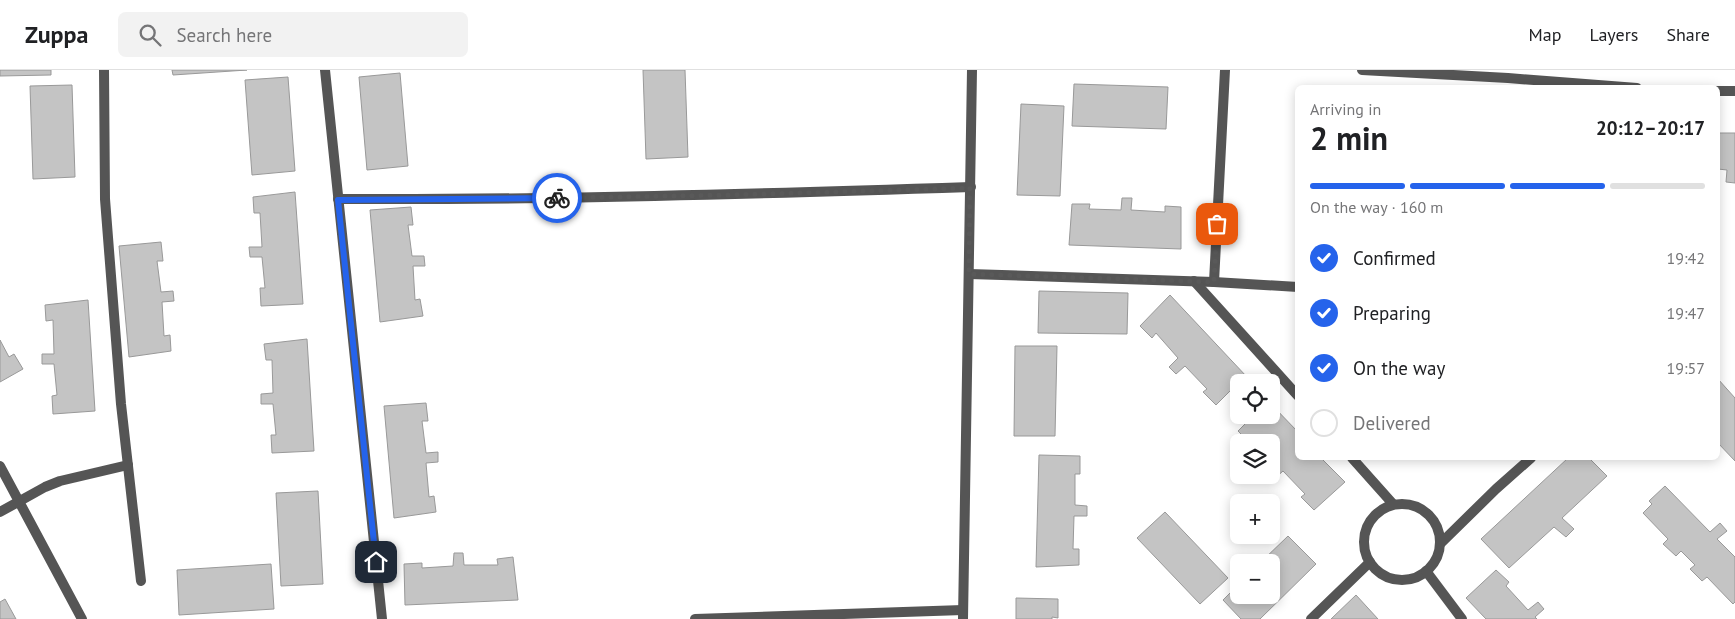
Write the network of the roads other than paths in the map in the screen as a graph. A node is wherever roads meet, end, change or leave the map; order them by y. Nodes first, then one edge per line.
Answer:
1 (104, 70) edge
2 (325, 70) edge
3 (972, 70) edge
4 (1225, 70) edge
5 (1362, 70) edge
6 (1599, 85) edge
7 (1720, 91) edge
8 (1735, 91) edge
9 (970, 188) junction
10 (338, 200) junction
11 (969, 274) junction
12 (1194, 281) junction
13 (1214, 282) junction
14 (1295, 287) edge
15 (1295, 393) edge
16 (1354, 460) edge
17 (1529, 460) edge
18 (128, 465) junction
19 (0, 466) edge
20 (20, 500) junction
21 (1394, 504) junction
22 (0, 512) edge
23 (1440, 544) junction
24 (1370, 562) junction
25 (1426, 571) junction
26 (141, 581) dead end
27 (963, 615) edge
28 (82, 619) edge
29 (382, 619) edge
30 (695, 619) edge
31 (1310, 619) edge
32 (1462, 619) edge

1 - 18 street
2 - 10 street
3 - 9 street
4 - 13 street
5 - 6 street
7 - 8 street
9 - 10 street
9 - 11 street
10 - 29 street
11 - 12 street
11 - 27 street
12 - 13 street
12 - 15 street
13 - 14 street
16 - 21 street
17 - 23 street
18 - 20 street
18 - 26 street
19 - 20 street
20 - 22 street
20 - 28 street
21 - 23 street
21 - 24 street
23 - 25 street
24 - 25 street
24 - 31 street
25 - 32 street
27 - 30 street

